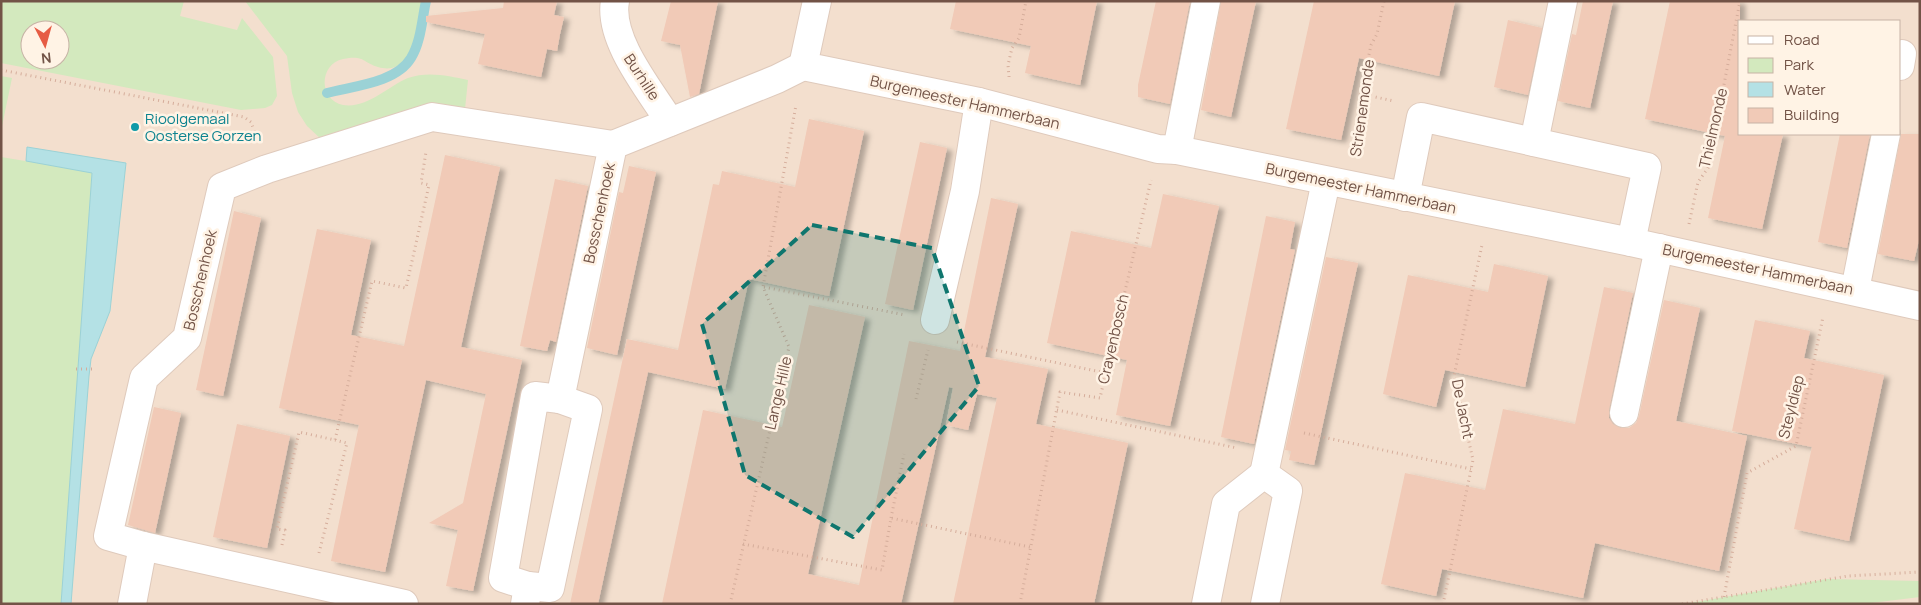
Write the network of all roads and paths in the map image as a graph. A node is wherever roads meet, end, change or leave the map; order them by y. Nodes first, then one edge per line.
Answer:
1 (615, 1) edge
2 (816, 1) edge
3 (1026, 1) edge
4 (1206, 1) edge
5 (1384, 1) edge
6 (1563, 1) edge
7 (1740, 1) edge
8 (803, 66) junction
9 (1, 70) edge
10 (979, 102) junction
11 (1012, 110) junction
12 (432, 117) junction
13 (670, 122) junction
14 (1886, 135) edge
15 (1534, 142) junction
16 (613, 145) junction
17 (1168, 149) junction
18 (267, 169) junction
19 (1338, 184) junction
20 (1405, 197) junction
21 (1488, 214) junction
22 (1631, 242) junction
23 (1671, 251) junction
24 (763, 287) junction
25 (1843, 287) junction
26 (1920, 306) edge
27 (933, 329) junction
28 (76, 369) dead end
29 (93, 369) dead end
30 (1106, 373) junction
31 (560, 399) junction
32 (916, 399) dead end
33 (1057, 410) junction
34 (1624, 413) dead end
35 (1273, 426) junction
36 (335, 440) junction
37 (904, 454) dead end
38 (1266, 464) junction
39 (1472, 469) junction
40 (891, 518) junction
41 (744, 544) junction
42 (143, 546) junction
43 (1030, 547) junction
44 (291, 548) dead end
45 (310, 552) dead end
46 (319, 554) junction
47 (1920, 572) edge
48 (313, 583) junction
49 (527, 595) edge
50 (1724, 597) junction
51 (132, 604) edge
52 (404, 604) edge
53 (730, 604) edge
54 (1020, 604) edge
55 (1206, 604) edge
56 (1266, 604) edge
57 (1443, 604) edge
58 (1682, 604) edge

1 - 13 street, Burhille
2 - 8 street
3 - 11 path
4 - 17 street
5 - 19 path, Strienemonde
6 - 15 street
7 - 23 path, Thielmonde
8 - 10 street, Burgemeester Hammerbaan
8 - 13 street
8 - 24 path
9 - 18 path
10 - 11 street, Burgemeester Hammerbaan
10 - 27 street
11 - 17 street, Burgemeester Hammerbaan
12 - 16 street, Bosschenhoek
12 - 18 street, Bosschenhoek
12 - 36 path
13 - 16 street, Bosschenhoek
14 - 25 street
15 - 20 street
15 - 22 street
16 - 31 street, Bosschenhoek
17 - 19 street, Burgemeester Hammerbaan
17 - 30 path, Crayenbosch
18 - 42 street, Bosschenhoek
19 - 20 street, Burgemeester Hammerbaan
19 - 35 street
20 - 21 street, Burgemeester Hammerbaan
21 - 22 street, Burgemeester Hammerbaan
21 - 39 path, De Jacht
22 - 23 street, Burgemeester Hammerbaan
23 - 25 street, Burgemeester Hammerbaan
23 - 34 street
24 - 27 path
24 - 41 path, Lange Hille
25 - 26 street, Burgemeester Hammerbaan
25 - 50 path, Steyldiep
27 - 30 path
27 - 32 path
28 - 29 path
30 - 33 path, Crayenbosch
31 - 49 street
31 - 49 street
33 - 38 path
33 - 43 path, Crayenbosch
35 - 38 street
35 - 39 path
36 - 44 path
36 - 46 path
37 - 40 path
38 - 55 street
38 - 56 street
39 - 57 path, De Jacht
40 - 41 path
40 - 43 path
41 - 53 path, Lange Hille
42 - 48 street, Bosschenhoek
42 - 51 street
43 - 54 path, Crayenbosch
45 - 46 path
46 - 48 path
47 - 50 path
48 - 52 street, Bosschenhoek
50 - 58 path

